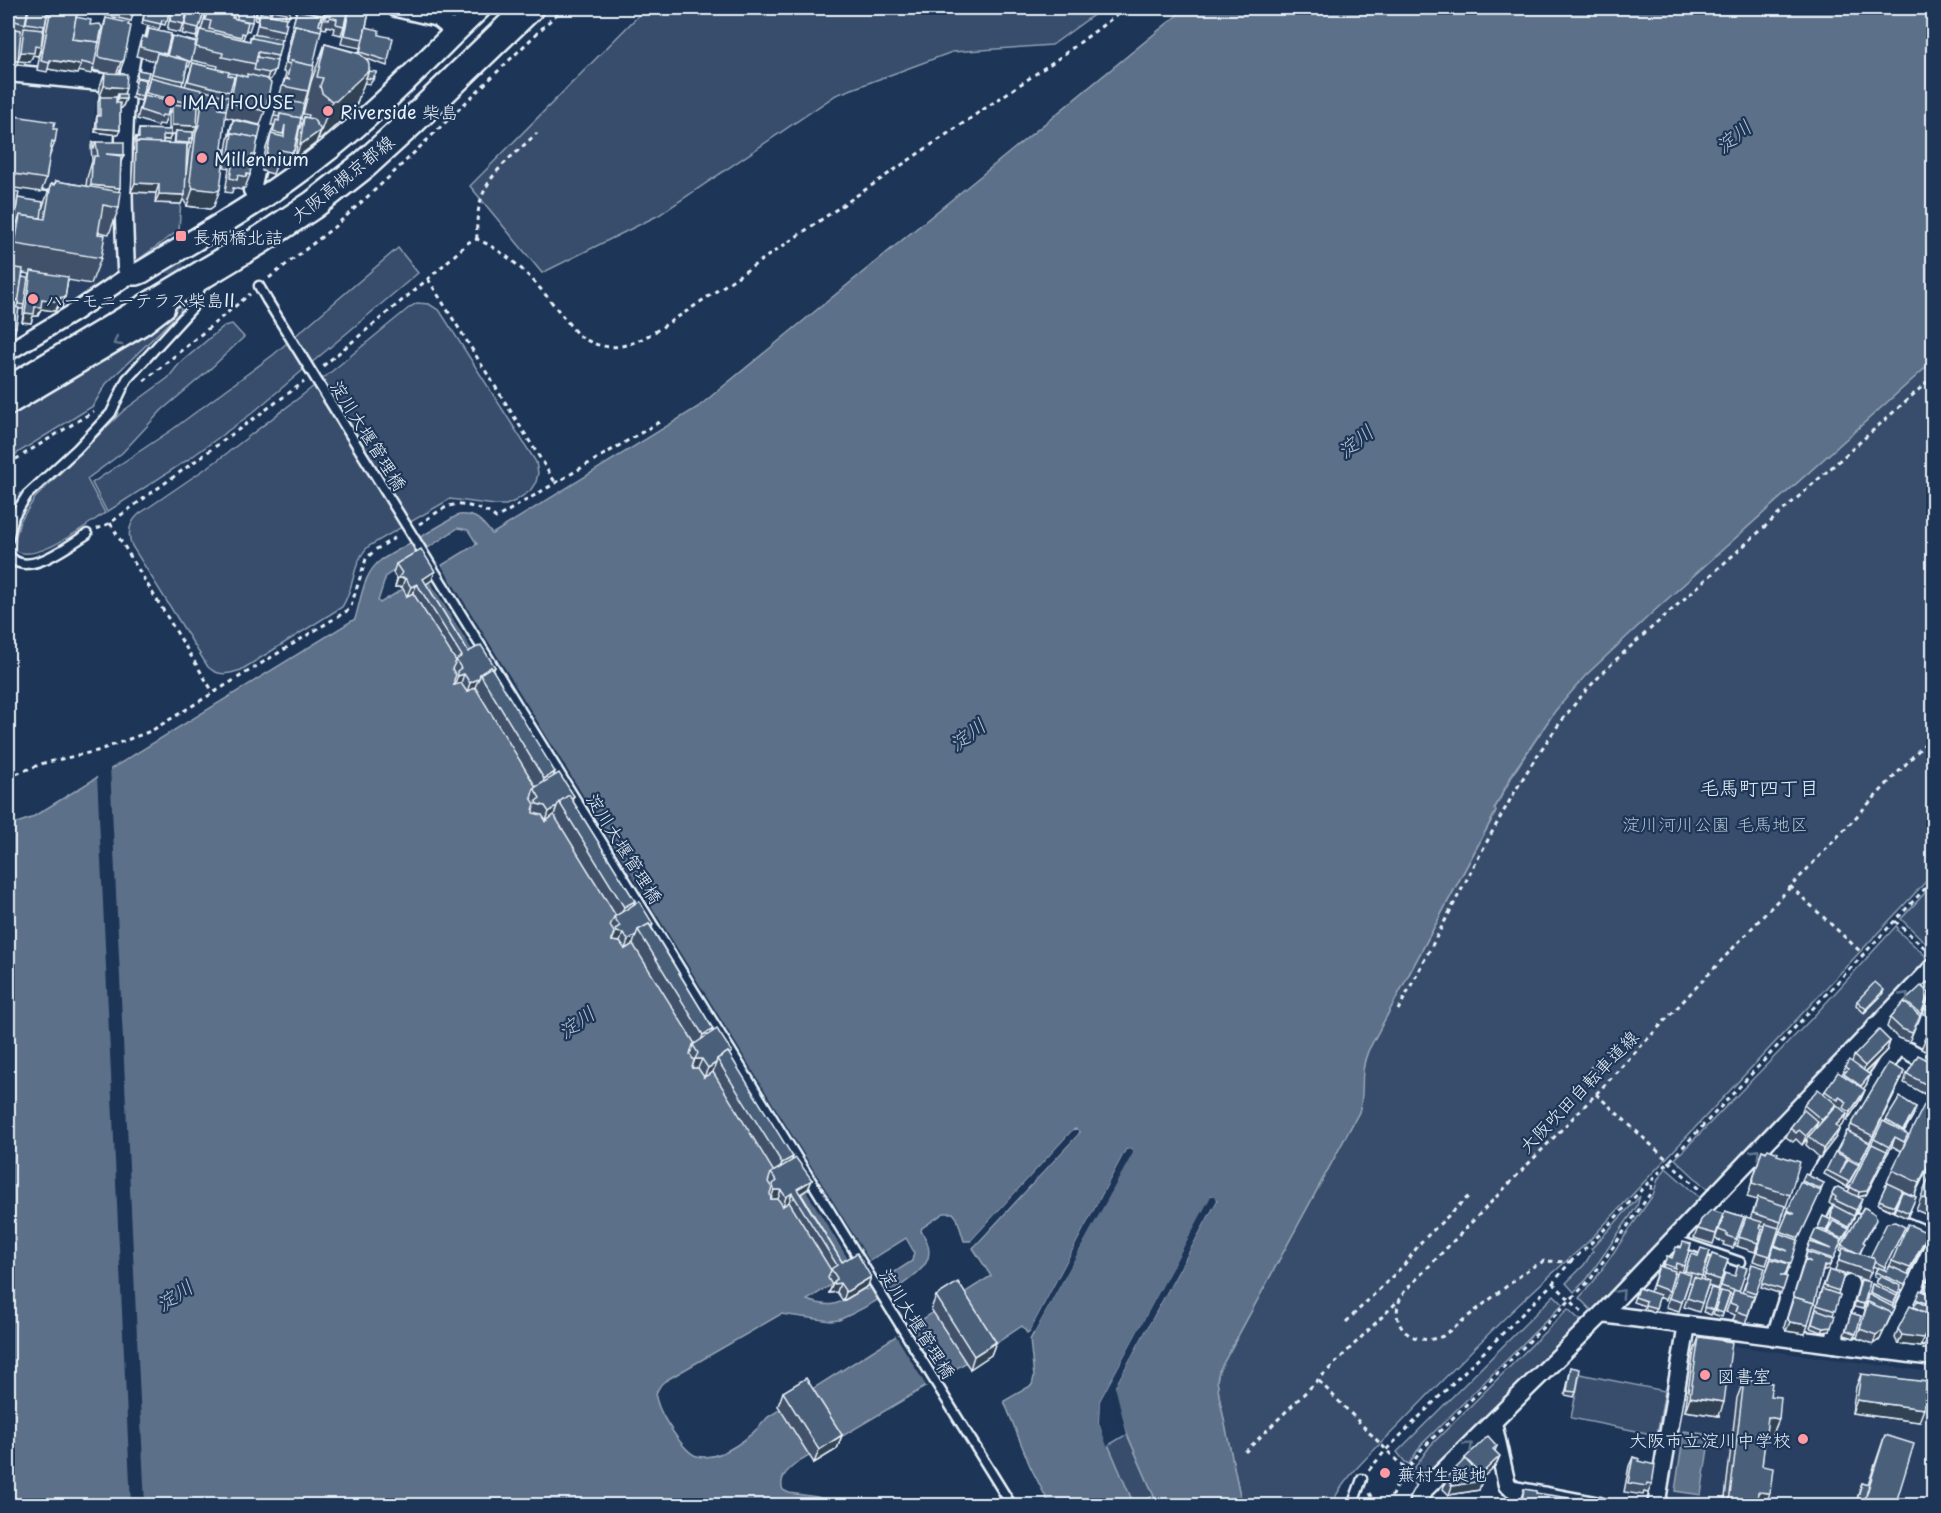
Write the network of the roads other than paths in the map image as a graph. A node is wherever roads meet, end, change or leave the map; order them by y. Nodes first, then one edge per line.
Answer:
1 (42, 8) edge
2 (143, 8) edge
3 (292, 8) edge
4 (396, 8) edge
5 (480, 8) edge
6 (504, 8) edge
7 (529, 8) edge
8 (138, 30) junction
9 (455, 32) junction
10 (8, 73) edge
11 (128, 84) junction
12 (8, 195) edge
13 (258, 201) junction
14 (77, 205) edge
15 (207, 272) junction
16 (131, 274) junction
17 (259, 286) dead end
18 (166, 309) tunnel mouth
19 (8, 352) edge
20 (8, 371) edge
21 (8, 391) edge
22 (8, 407) edge
23 (87, 534) road end
24 (8, 539) edge
25 (8, 553) edge
26 (1934, 966) edge
27 (1876, 1025) junction
28 (1899, 1046) junction
29 (1934, 1065) edge
30 (1896, 1150) dead end
31 (1831, 1188) junction
32 (1867, 1208) junction
33 (1885, 1218) junction
34 (1934, 1238) edge
35 (1672, 1239) junction
36 (1934, 1245) edge
37 (1740, 1262) dead end
38 (1862, 1262) edge
39 (1850, 1284) dead end
40 (1597, 1318) junction
41 (1687, 1325) junction
42 (1775, 1336) junction
43 (1833, 1344) junction
44 (1884, 1351) junction
45 (1934, 1358) edge
46 (1493, 1423) junction
47 (1362, 1479) road end
48 (1012, 1506) edge
49 (1352, 1506) edge
50 (1420, 1506) edge
51 (1600, 1506) edge
52 (1656, 1506) edge

1 - 8 street
2 - 8 street
3 - 13 street
4 - 9 street
5 - 9 street
6 - 20 main road, 大阪高槻京都線
7 - 15 main road, 大阪高槻京都線
8 - 11 street
9 - 13 street
10 - 11 street
11 - 16 street
12 - 14 street
13 - 16 street
15 - 21 main road, 大阪高槻京都線
15 - 24 lane
16 - 19 street
17 - 48 lane, 淀川大堰管理橋, bridge
18 -> 22 street
23 - 25 lane
27 -> 26 street
27 - 28 street
35 -> 27 street
28 - 29 street
28 - 31 street
30 - 32 street
31 - 32 street
31 - 42 street
32 - 33 street
33 - 34 street
33 - 38 street
35 - 37 lane
40 -> 35 street
36 - 44 street
39 - 43 street
40 - 41 street
40 - 46 street
41 - 42 street
41 - 52 street
42 - 43 street
43 - 44 street
44 - 45 street
50 -> 46 street
46 - 51 street
47 - 49 lane

